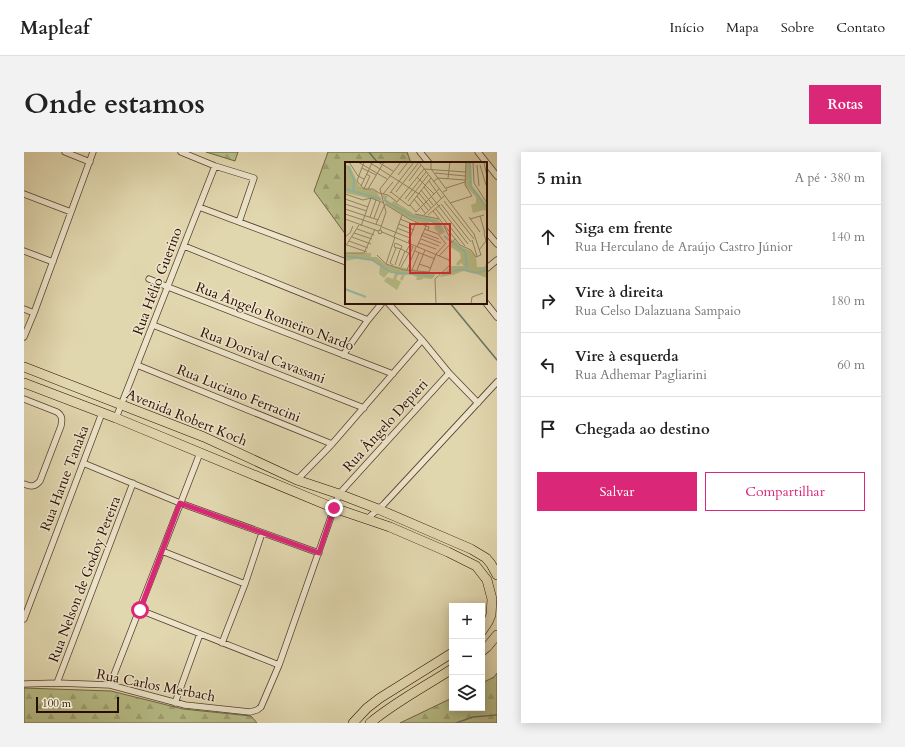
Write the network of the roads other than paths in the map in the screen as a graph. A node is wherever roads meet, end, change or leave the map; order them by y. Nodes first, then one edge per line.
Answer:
1 (65, 152) edge
2 (93, 152) edge
3 (182, 152) edge
4 (478, 152) edge
5 (421, 153) edge
6 (90, 162) junction
7 (428, 162) edge
8 (486, 162) edge
9 (487, 163) edge
10 (215, 166) junction
11 (497, 176) edge
12 (24, 194) edge
13 (199, 207) junction
14 (71, 212) junction
15 (239, 222) junction
16 (487, 232) edge
17 (497, 244) edge
18 (184, 246) junction
19 (24, 251) edge
20 (497, 260) edge
21 (53, 262) junction
22 (345, 262) edge
23 (487, 268) edge
24 (149, 279) dead end
25 (168, 287) junction
26 (381, 304) edge
27 (389, 304) edge
28 (487, 304) edge
29 (24, 309) edge
30 (34, 313) junction
31 (497, 317) edge
32 (368, 320) junction
33 (153, 325) junction
34 (24, 337) edge
35 (422, 340) junction
36 (343, 355) junction
37 (138, 365) junction
38 (24, 367) edge
39 (449, 373) junction
40 (393, 374) junction
41 (24, 383) edge
42 (496, 383) edge
43 (24, 399) edge
44 (478, 402) junction
45 (121, 405) junction
46 (364, 408) junction
47 (102, 413) junction
48 (116, 418) junction
49 (332, 444) junction
50 (200, 453) junction
51 (83, 463) junction
52 (298, 480) junction
53 (132, 483) junction
54 (24, 484) edge
55 (339, 494) junction
56 (180, 503) junction
57 (334, 508) junction
58 (378, 509) junction
59 (367, 519) junction
60 (262, 533) junction
61 (162, 551) junction
62 (319, 553) junction
63 (497, 574) edge
64 (245, 584) junction
65 (140, 610) junction
66 (24, 618) edge
67 (485, 626) edge
68 (200, 634) junction
69 (497, 635) edge
70 (222, 643) junction
71 (485, 649) edge
72 (449, 655) edge
73 (279, 665) junction
74 (449, 672) edge
75 (57, 683) junction
76 (24, 684) edge
77 (110, 685) junction
78 (175, 703) junction
79 (353, 723) edge
80 (370, 723) edge

1 - 6 street
2 - 6 street
3 - 10 street
4 - 8 street
5 - 7 street
6 - 14 street
9 - 11 street
10 - 13 street, Rua Hélio Guerino
10 - 15 street
12 - 14 street
13 - 15 street
13 - 18 street, Rua Hélio Guerino
14 - 21 street
15 - 22 street
16 - 17 street
18 - 25 street, Rua Hélio Guerino
18 - 32 street
19 - 21 street
20 - 23 street
21 - 30 street
24 - 25 street, Rua Ângelo Romeiro Nardo
25 - 33 street, Rua Hélio Guerino
25 - 36 street, Rua Ângelo Romeiro Nardo
26 - 32 street
27 - 35 street
28 - 31 street
29 - 30 street
30 - 34 street
32 - 36 street
33 - 37 street, Rua Hélio Guerino
33 - 46 street, Rua Dorival Cavassani
35 - 39 street
35 - 40 street
36 - 40 street, Rua Ângelo Romeiro Nardo
37 - 45 street, Rua Hélio Guerino
37 - 49 street, Rua Luciano Ferracini
38 - 45 main road, Avenida Robert Koch
39 - 44 street
39 - 55 street, Rua Ângelo Depieri
40 - 46 street
41 - 47 main road, Avenida Robert Koch
42 - 44 street
43 - 54 street
44 - 58 street
45 - 48 street, Rua Hélio Guerino
45 - 52 main road, Avenida Robert Koch
46 - 49 street
47 - 48 main road, Avenida Robert Koch
47 - 51 street, Rua Harue Tanaka
48 - 50 main road, Avenida Robert Koch
49 - 52 street
50 - 56 street
50 - 57 main road, Avenida Robert Koch
51 - 53 street
51 - 66 street, Rua Harue Tanaka
52 - 55 main road, Avenida Robert Koch
53 - 56 street
53 - 75 street, Rua Nelson de Godoy Pereira
55 - 57 street, Rua Carlos Merbach
55 - 58 main road, Avenida Robert Koch
56 - 60 street
56 - 61 street
57 - 59 main road, Avenida Robert Koch
57 - 62 street, Rua Carlos Merbach
58 - 59 street
58 - 63 main road, Avenida Robert Koch
59 - 67 main road, Avenida Robert Koch
60 - 62 street
60 - 64 street
61 - 64 street
61 - 65 street
62 - 73 street, Rua Carlos Merbach
64 - 70 street
65 - 68 street
65 - 77 street
68 - 70 street
68 - 78 street
69 - 71 main road
70 - 73 street
72 - 79 main road
73 - 78 street, Rua Carlos Merbach
74 - 80 main road
75 - 76 street, Rua Carlos Merbach
75 - 77 street, Rua Carlos Merbach
77 - 78 street, Rua Carlos Merbach

